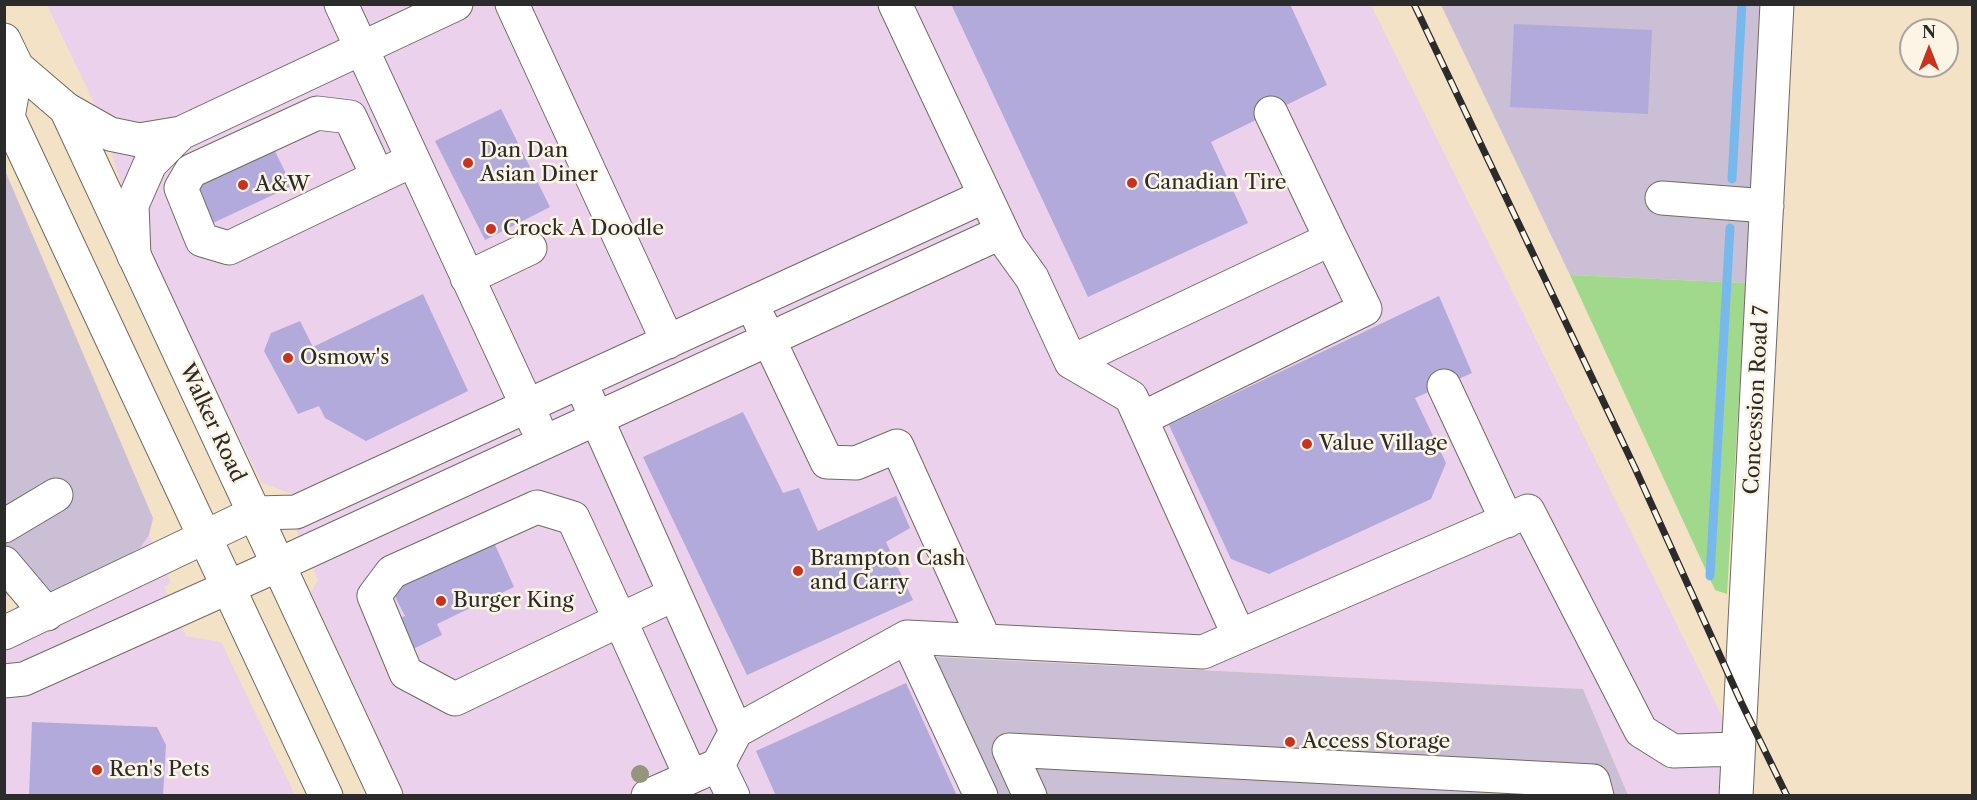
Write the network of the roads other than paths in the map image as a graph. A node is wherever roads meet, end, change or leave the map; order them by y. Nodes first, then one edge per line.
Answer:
1 (340, 4) edge
2 (456, 4) edge
3 (512, 4) edge
4 (895, 4) edge
5 (1778, 4) edge
6 (361, 49) junction
7 (11, 53) edge
8 (66, 109) junction
9 (1271, 113) dead end
10 (181, 133) junction
11 (413, 160) junction
12 (378, 177) junction
13 (985, 196) junction
14 (1662, 198) dead end
15 (1767, 206) junction
16 (1002, 232) junction
17 (1330, 239) junction
18 (530, 248) dead end
19 (134, 256) junction
20 (467, 278) junction
21 (752, 303) junction
22 (769, 338) junction
23 (668, 342) junction
24 (1071, 362) junction
25 (580, 382) junction
26 (1444, 386) dead end
27 (527, 406) junction
28 (596, 418) junction
29 (1141, 419) junction
30 (544, 442) junction
31 (56, 495) dead end
32 (255, 513) junction
33 (1507, 520) junction
34 (4, 526) edge
35 (206, 536) junction
36 (278, 565) junction
37 (9, 573) edge
38 (230, 587) junction
39 (675, 594) junction
40 (47, 614) junction
41 (620, 620) junction
42 (4, 633) edge
43 (1239, 636) junction
44 (907, 637) junction
45 (984, 639) junction
46 (4, 681) edge
47 (736, 731) junction
48 (1738, 749) junction
49 (704, 771) junction
50 (326, 795) edge
51 (386, 795) edge
52 (648, 795) edge
53 (733, 795) edge
54 (981, 795) edge
55 (1030, 795) edge
56 (1597, 795) edge
57 (1736, 795) edge

1 - 6 main road
2 - 6 main road
3 - 23 main road
4 - 13 main road
5 - 15 main road, Concession Road 7
6 - 10 main road
6 - 11 main road
7 - 8 main road, Walker Road
7 - 35 main road, Walker Road
8 - 10 main road
8 - 19 main road, Walker Road
9 - 17 main road
10 - 19 main road
11 - 12 main road
11 - 20 main road
12 - 12 main road
13 - 16 main road
13 - 21 main road
14 - 15 main road
15 - 48 main road, Concession Road 7
16 - 22 main road
16 - 24 main road
17 - 24 main road
17 - 29 main road
18 - 20 main road
19 - 32 main road, Walker Road
20 - 27 main road
21 - 22 main road
21 - 23 main road
22 - 28 main road
22 - 45 main road
23 - 25 main road
24 - 29 main road
25 - 27 main road
25 - 28 main road
26 - 33 main road
27 - 30 main road
27 - 32 main road
28 - 30 main road
28 - 39 main road
29 - 43 main road
30 - 36 main road
31 - 34 main road
32 - 35 main road
32 - 36 main road, Walker Road
33 - 43 main road
33 - 48 main road
35 - 38 main road, Walker Road
35 - 40 main road
36 - 38 main road
36 - 51 main road, Walker Road
37 - 40 main road
38 - 46 main road
38 - 50 main road, Walker Road
39 - 41 main road
39 - 47 main road
40 - 42 main road
41 - 41 main road
41 - 49 main road
43 - 45 main road
44 - 45 main road
44 - 47 main road
44 - 54 main road
47 - 49 main road
48 - 57 main road, Concession Road 7
49 - 52 main road
49 - 53 main road
55 - 56 main road

